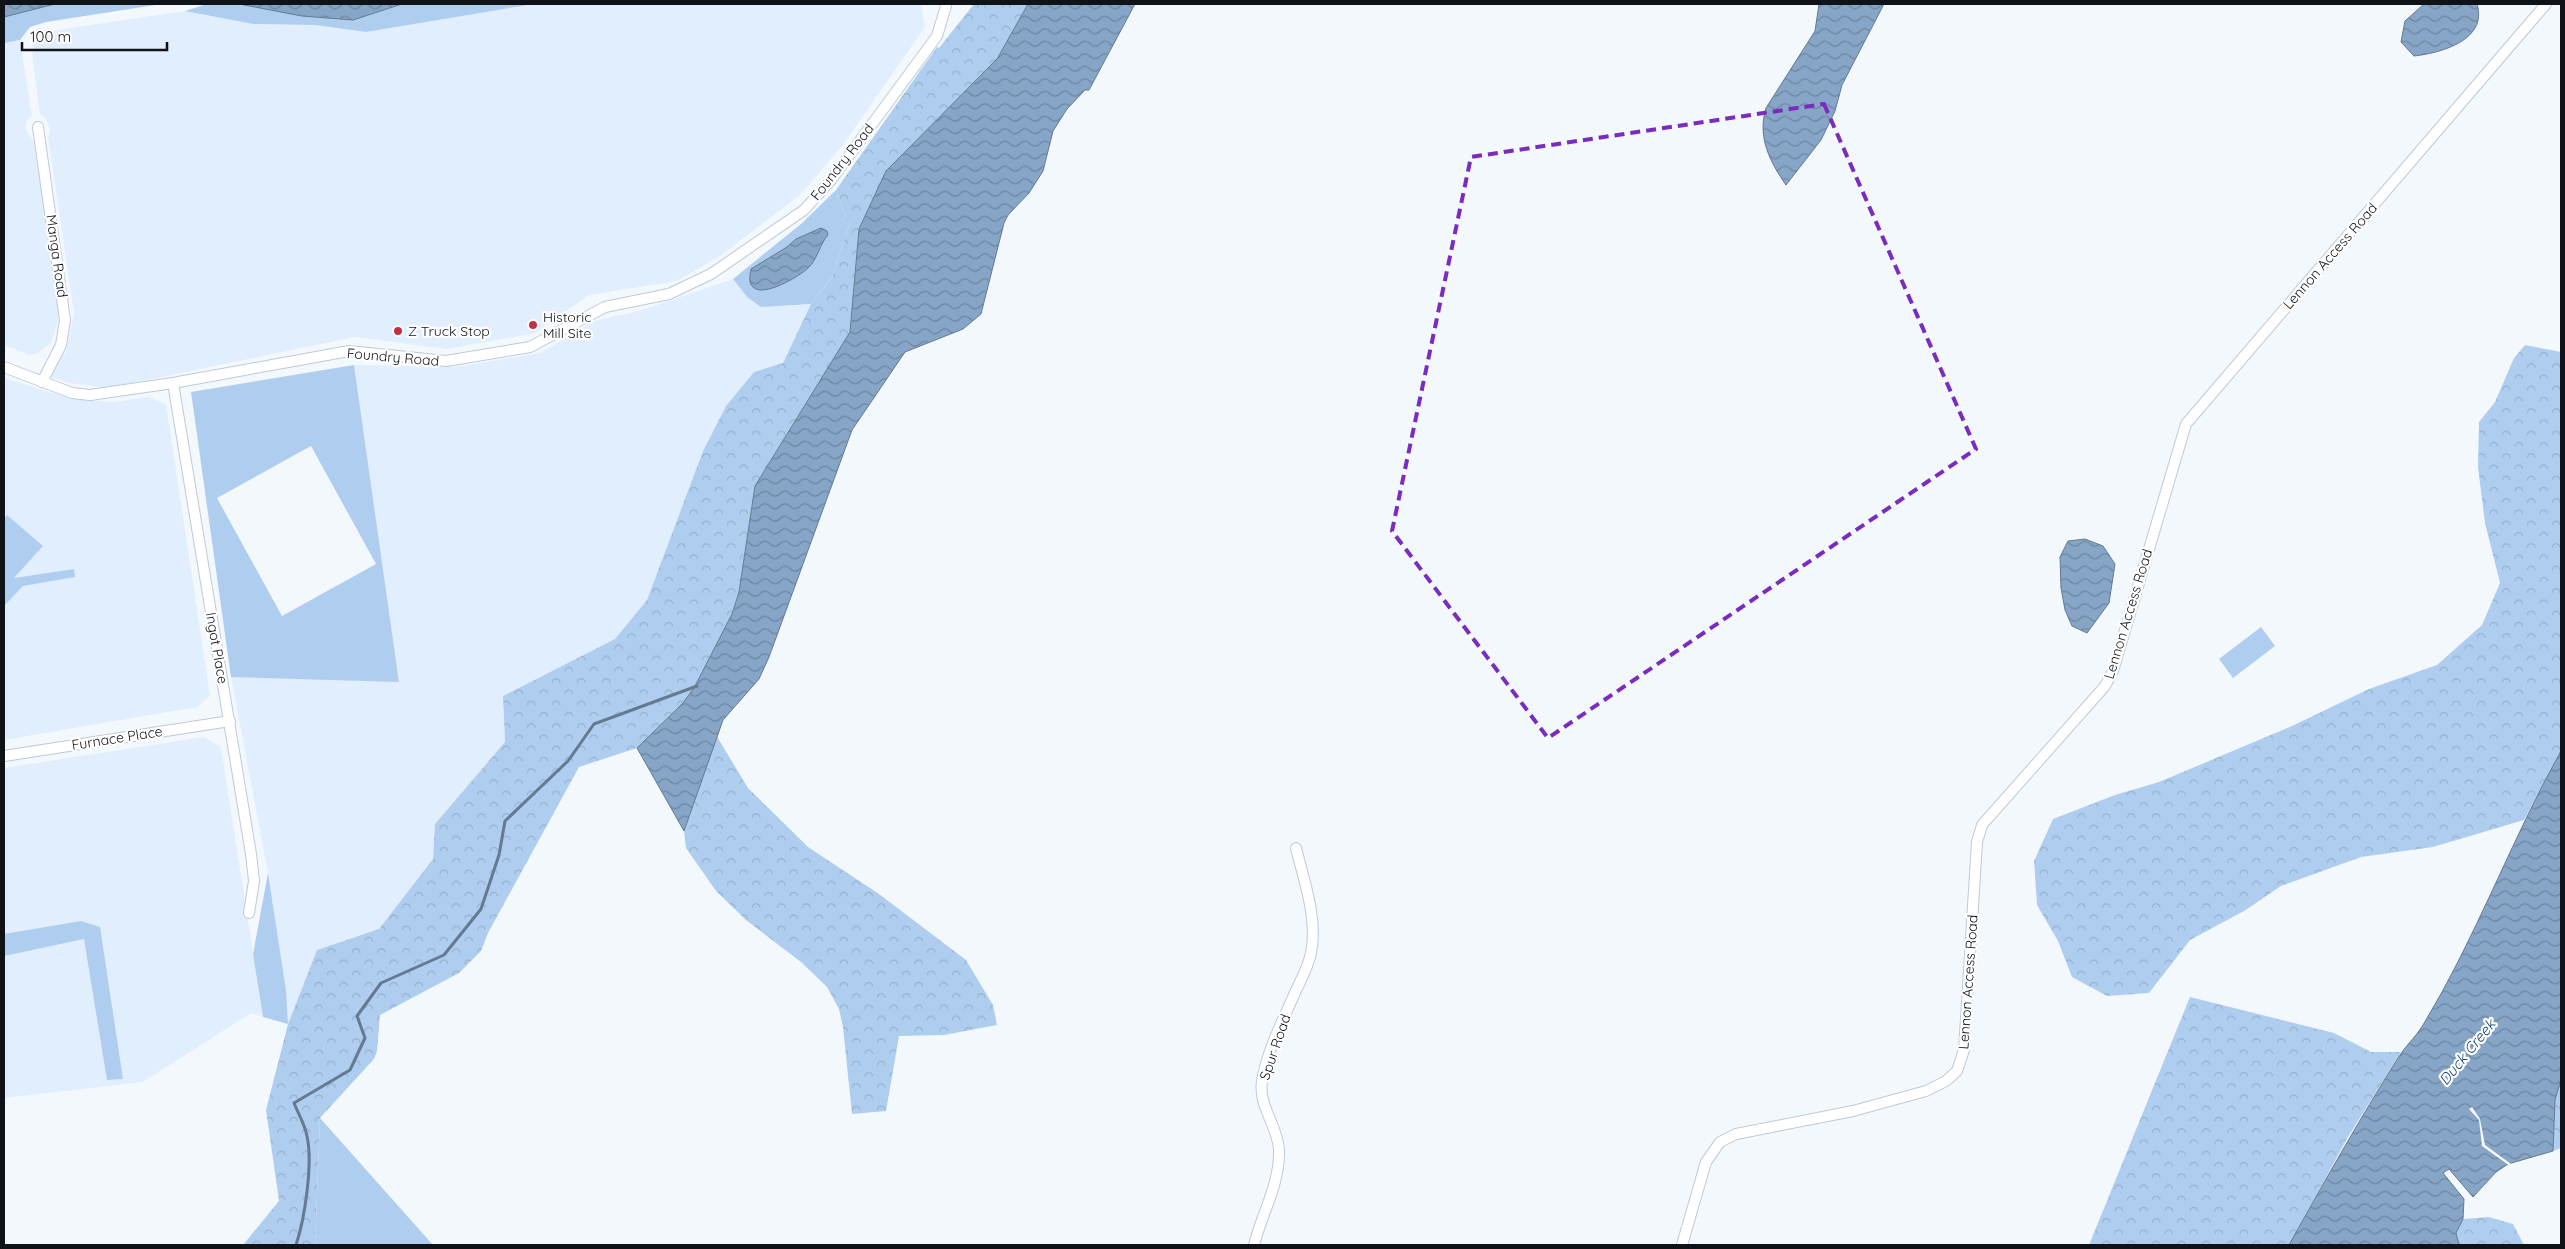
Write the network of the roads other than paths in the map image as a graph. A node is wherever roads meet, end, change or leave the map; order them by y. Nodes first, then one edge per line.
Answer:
1 (2546, 4) edge
2 (946, 6) dead end
3 (38, 127) dead end
4 (4, 367) edge
5 (42, 382) junction
6 (173, 383) junction
7 (230, 721) junction
8 (4, 756) edge
9 (1296, 848) dead end
10 (249, 913) dead end
11 (1254, 1245) edge
12 (1682, 1245) edge

1 - 12 street, Lennon Access Road
2 - 6 street, Foundry Road
3 - 5 street, Manga Road
4 - 5 street, Foundry Road
5 - 6 street, Foundry Road
6 - 7 street, Ingot Place
7 - 8 street, Furnace Place
7 - 10 street, Ingot Place
9 - 11 street, Spur Road

